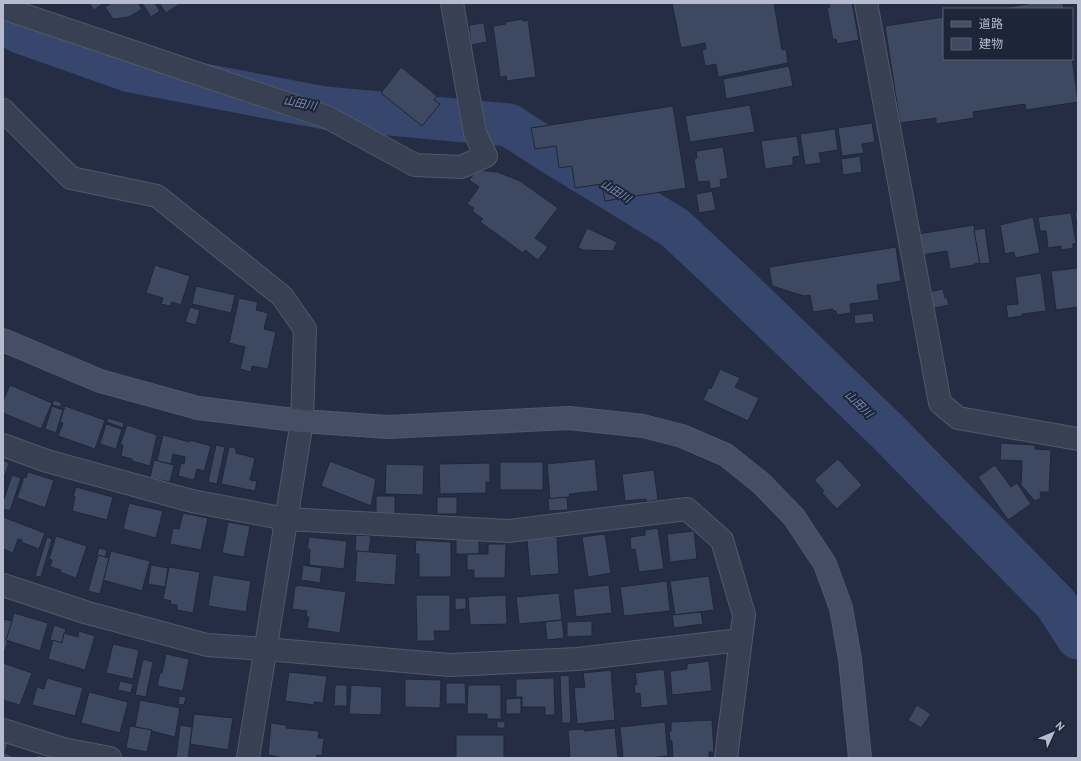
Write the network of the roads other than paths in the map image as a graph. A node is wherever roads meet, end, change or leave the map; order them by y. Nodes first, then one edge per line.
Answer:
1 (452, 3) edge
2 (866, 3) edge
3 (4, 6) edge
4 (3, 110) edge
5 (3, 340) edge
6 (302, 421) junction
7 (1078, 439) edge
8 (3, 445) edge
9 (286, 519) junction
10 (3, 584) edge
11 (740, 640) junction
12 (265, 649) junction
13 (3, 730) edge
14 (110, 758) edge
15 (248, 758) edge
16 (726, 758) edge
17 (860, 758) edge

1 - 3 street
2 - 7 street
4 - 6 street
5 - 6 street
6 - 9 street
6 - 17 street
8 - 9 street
9 - 11 street
9 - 12 street
10 - 12 street
11 - 12 street
11 - 16 street
12 - 15 street
13 - 14 street

